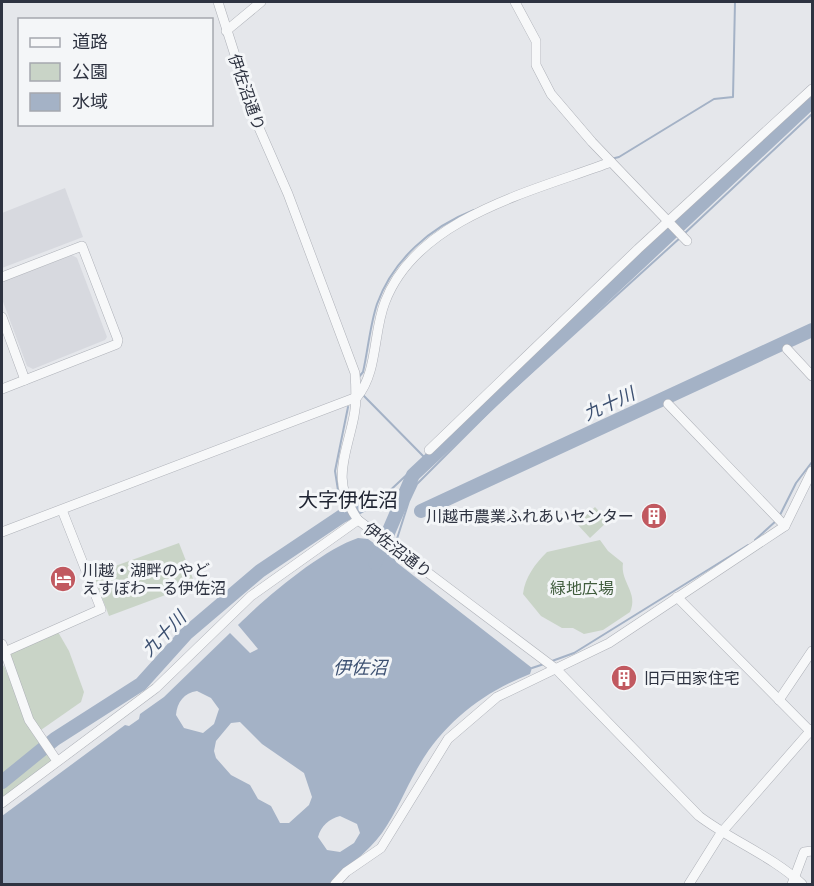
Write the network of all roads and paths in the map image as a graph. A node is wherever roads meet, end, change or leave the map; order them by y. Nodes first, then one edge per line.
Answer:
1 (218, 2) edge
2 (261, 2) edge
3 (515, 2) edge
4 (226, 31) junction
5 (813, 89) edge
6 (611, 162) junction
7 (670, 222) junction
8 (687, 241) dead end
9 (2, 277) edge
10 (2, 316) edge
11 (787, 349) dead end
12 (813, 376) edge
13 (25, 380) junction
14 (2, 389) edge
15 (357, 397) junction
16 (668, 404) dead end
17 (429, 450) dead end
18 (811, 478) edge
19 (62, 510) junction
20 (356, 518) junction
21 (784, 526) junction
22 (2, 532) edge
23 (677, 597) junction
24 (2, 650) edge
25 (813, 651) edge
26 (556, 669) junction
27 (779, 700) junction
28 (812, 731) edge
29 (57, 761) junction
30 (2, 803) edge
31 (721, 833) junction
32 (813, 851) edge
33 (796, 882) edge
34 (335, 885) edge
35 (689, 885) edge

1 - 4 street, 伊佐沼通り
2 - 4 street
3 - 6 street
4 - 15 street, 伊佐沼通り
5 - 7 street
6 - 7 street
6 - 15 street
7 - 8 street
7 - 17 street
9 - 13 street
10 - 13 street
11 - 12 street
13 - 14 street
15 - 19 street
15 - 20 street, 伊佐沼通り
16 - 21 street
18 - 21 street
19 - 22 street
19 - 24 street
20 - 26 street, 伊佐沼通り
20 - 29 street
21 - 23 street
23 - 26 street
23 - 27 street
24 - 29 street
25 - 27 street
26 - 31 street, 伊佐沼通り
26 - 34 street
27 - 28 street
28 - 31 street
29 - 30 street
31 - 33 street, 伊佐沼通り
31 - 35 street
32 - 33 street

